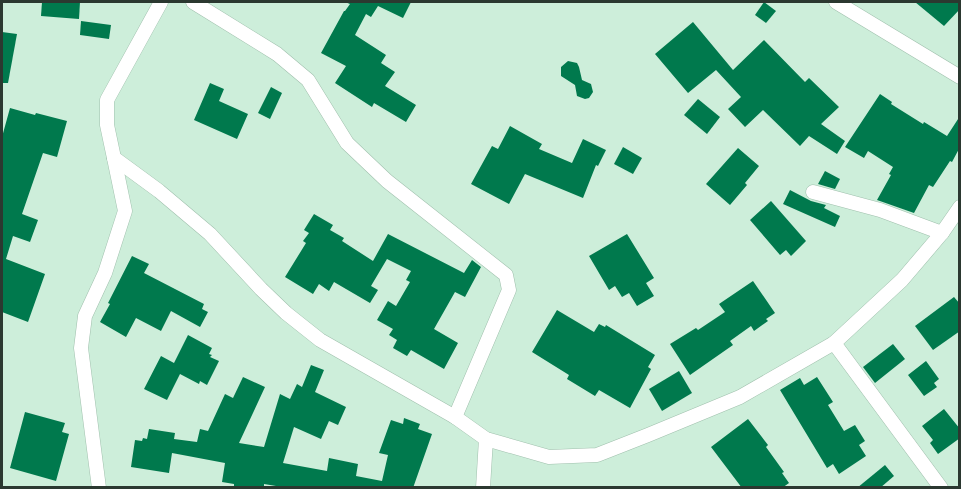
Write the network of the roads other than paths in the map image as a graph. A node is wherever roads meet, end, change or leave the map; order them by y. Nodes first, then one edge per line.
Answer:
1 (161, 2) edge
2 (193, 2) edge
3 (836, 2) edge
4 (960, 78) edge
5 (114, 158) junction
6 (813, 192) dead end
7 (960, 207) edge
8 (942, 233) junction
9 (834, 343) junction
10 (455, 417) junction
11 (486, 439) junction
12 (99, 488) edge
13 (483, 488) edge
14 (941, 488) edge

1 - 5 street
2 - 10 street
3 - 4 street
5 - 10 street
5 - 12 street
6 - 8 street
7 - 8 street
8 - 9 street
9 - 11 street
9 - 14 street
10 - 11 street
11 - 13 street

